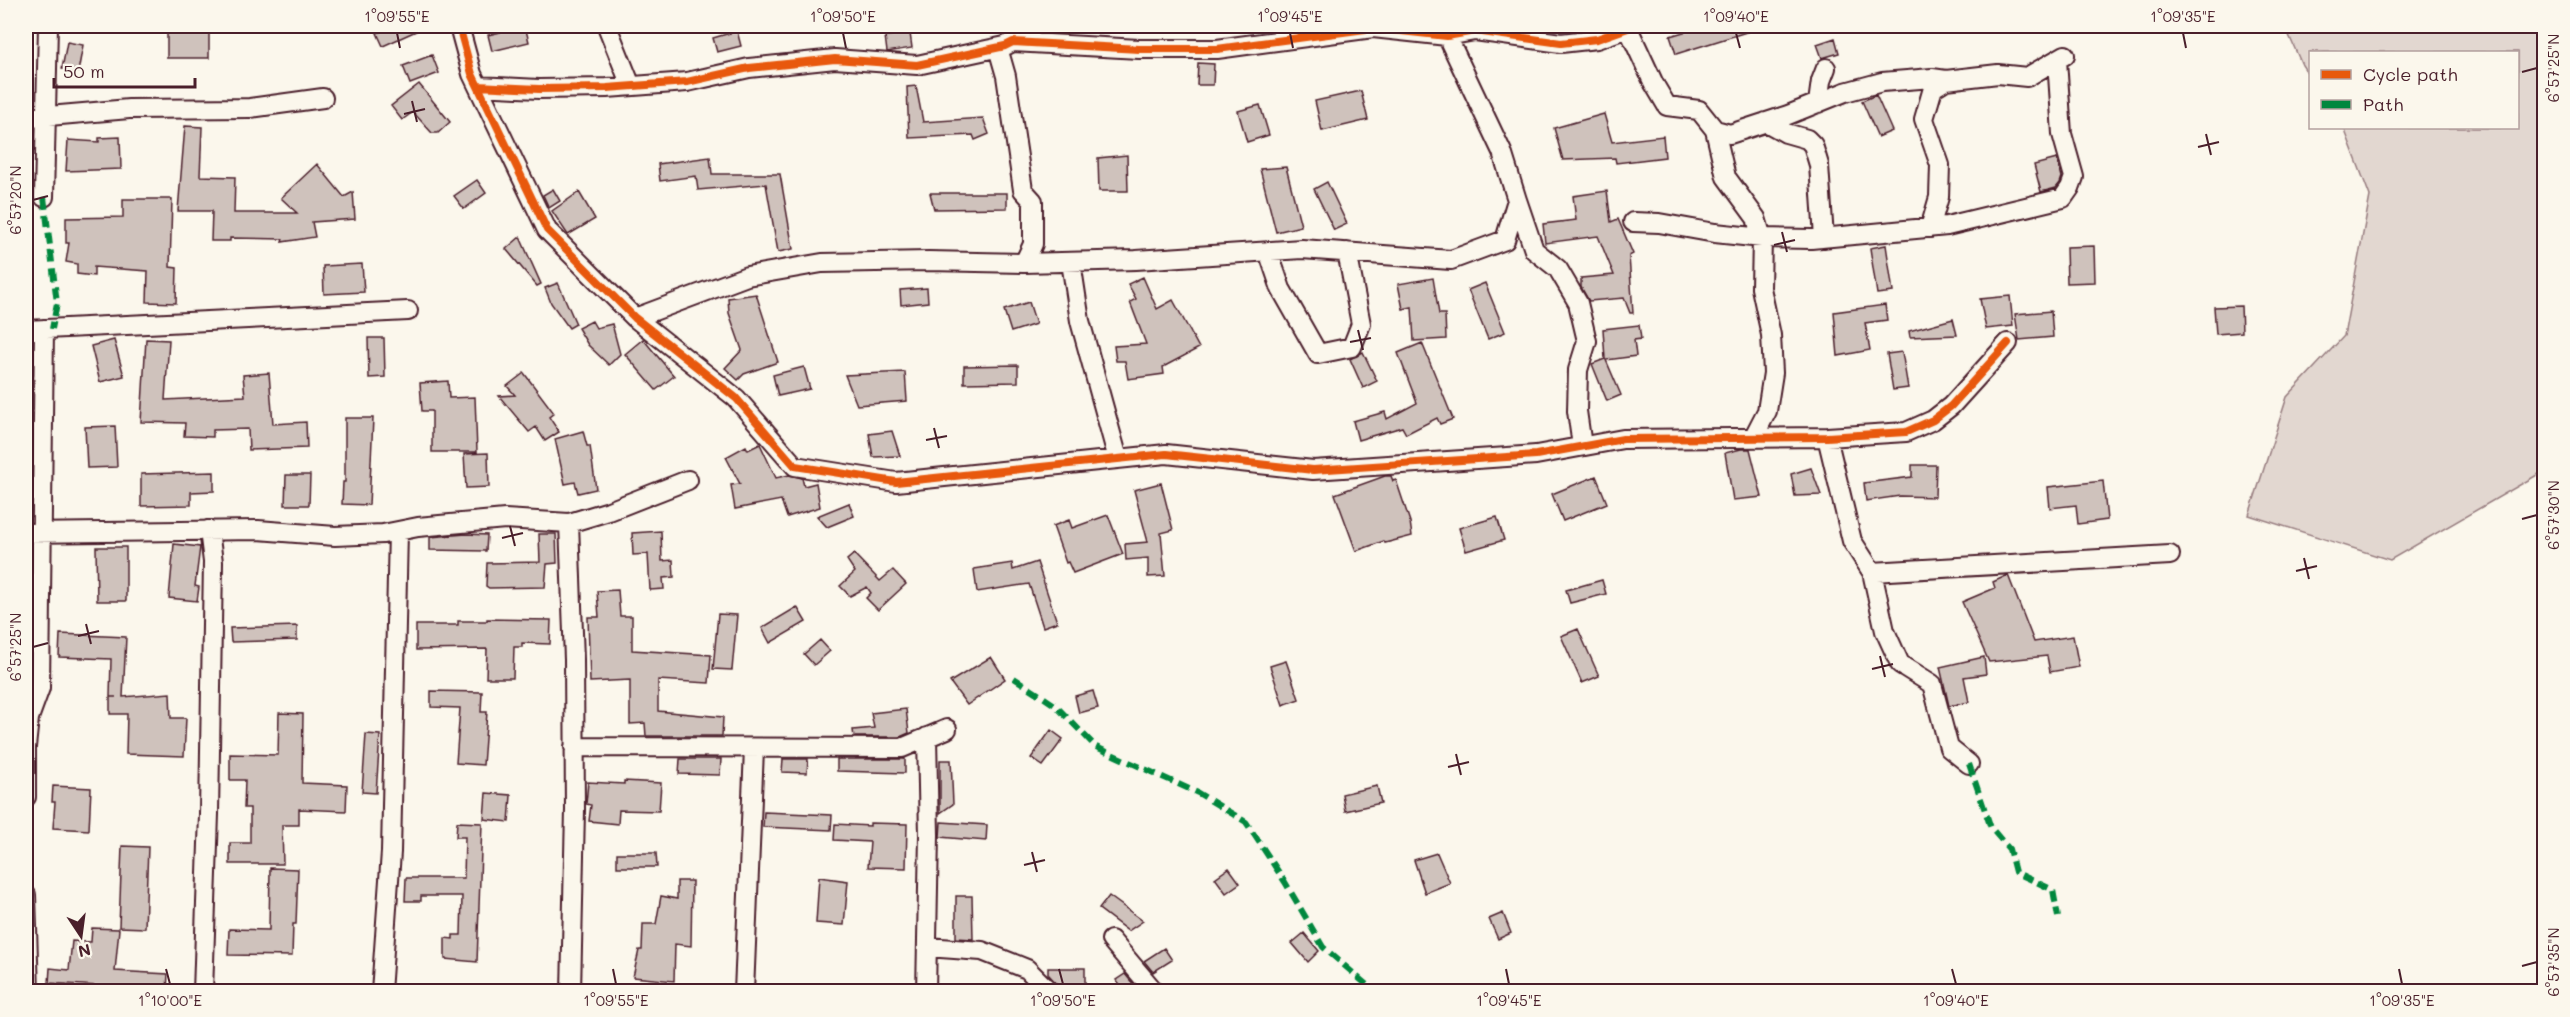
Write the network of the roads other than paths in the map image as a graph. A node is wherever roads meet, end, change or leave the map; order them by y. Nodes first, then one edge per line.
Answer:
1 (48, 26) edge
2 (459, 26) edge
3 (607, 26) edge
4 (1035, 26) edge
5 (1373, 27) edge
6 (1629, 27) edge
7 (1447, 36) junction
8 (1005, 45) junction
9 (1826, 68) dead end
10 (1946, 80) junction
11 (478, 86) junction
12 (631, 86) junction
13 (323, 98) dead end
14 (1818, 103) junction
15 (26, 118) edge
16 (46, 118) junction
17 (1766, 122) junction
18 (1715, 130) junction
19 (44, 197) dead end
20 (1517, 200) junction
21 (1633, 222) dead end
22 (1930, 228) junction
23 (1762, 238) junction
24 (1824, 238) junction
25 (1505, 240) junction
26 (1534, 250) junction
27 (1268, 251) junction
28 (1347, 252) junction
29 (1071, 262) junction
30 (1024, 264) junction
31 (408, 311) dead end
32 (634, 318) junction
33 (44, 329) junction
34 (26, 330) edge
35 (2008, 343) dead end
36 (1827, 437) junction
37 (1753, 438) junction
38 (1582, 446) junction
39 (1118, 459) junction
40 (688, 480) dead end
41 (569, 523) junction
42 (209, 530) junction
43 (398, 531) junction
44 (34, 533) edge
45 (2170, 555) dead end
46 (1872, 572) junction
47 (947, 729) dead end
48 (927, 737) junction
49 (26, 739) edge
50 (574, 747) junction
51 (754, 749) junction
52 (1969, 764) dead end
53 (26, 797) edge
54 (26, 895) edge
55 (1111, 939) dead end
56 (927, 947) junction
57 (29, 992) edge
58 (203, 992) edge
59 (381, 992) edge
60 (571, 992) edge
61 (744, 992) edge
62 (926, 992) edge
63 (1050, 992) edge
64 (1155, 992) edge

1 - 16 street
2 - 11 street
3 - 12 street
4 - 8 street
5 - 7 street
5 - 8 street
6 - 7 street
6 - 18 street
7 - 20 street
8 - 12 street
8 - 30 street
9 - 14 street
10 - 14 street
10 - 22 street
10 - 22 street
11 - 12 street
11 - 32 street
13 - 16 street
14 - 17 street
15 - 16 street
16 - 19 street
17 - 18 street
17 - 24 street
18 - 23 street
20 - 25 street
20 - 26 street
21 - 23 street
22 - 24 street
23 - 24 street
23 - 37 street
25 - 26 street
25 - 28 street
26 - 38 street
27 - 28 street
27 - 28 street
27 - 29 street
29 - 30 street
29 - 39 street
30 - 32 street
31 - 33 street
32 - 39 street
33 - 34 street
33 - 44 street
35 - 36 street
36 - 37 street
36 - 46 street
37 - 38 street
38 - 39 street
40 - 41 street
41 - 43 street
41 - 50 street
42 - 43 street
42 - 44 street
42 - 58 street
43 - 59 street
44 - 49 street
45 - 46 street
46 - 52 street
47 - 48 street
48 - 51 street
48 - 56 street
49 - 53 street
50 - 51 street
50 - 60 street
51 - 61 street
54 - 57 street
55 - 64 street
56 - 62 street
56 - 63 street

